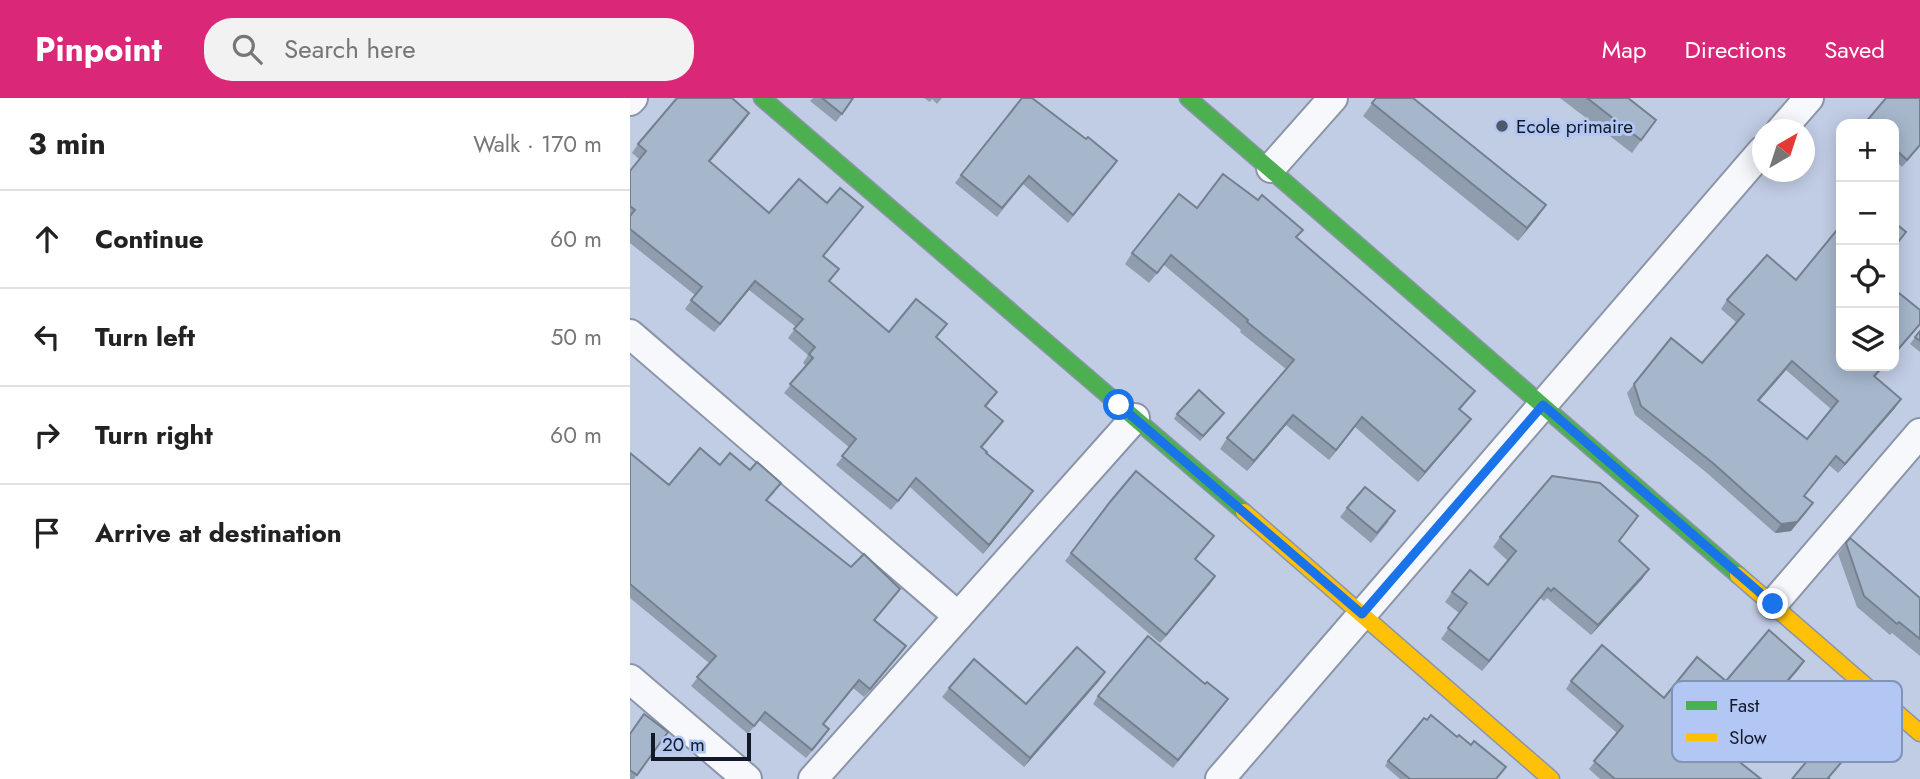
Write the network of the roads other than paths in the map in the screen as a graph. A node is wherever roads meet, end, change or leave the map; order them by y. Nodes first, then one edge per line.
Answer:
1 (762, 98) edge
2 (1188, 98) edge
3 (1333, 98) edge
4 (1809, 98) edge
5 (1791, 119) edge
6 (1752, 163) edge
7 (1271, 168) junction
8 (630, 334) edge
9 (1543, 405) junction
10 (1135, 418) junction
11 (1920, 433) edge
12 (1773, 604) junction
13 (1362, 614) junction
14 (958, 616) junction
15 (630, 679) edge
16 (1861, 681) edge
17 (1902, 717) edge
18 (1920, 733) edge
19 (747, 779) edge
20 (813, 779) edge
21 (1220, 779) edge
22 (1551, 779) edge

1 - 10 street
2 - 7 street
3 - 7 street
4 - 5 street
6 - 9 street
7 - 9 street
8 - 14 street
9 - 12 street
9 - 13 street
10 - 13 street
10 - 14 street
11 - 12 street
12 - 16 street
13 - 21 street
13 - 22 street
14 - 20 street
15 - 19 street
17 - 18 street

